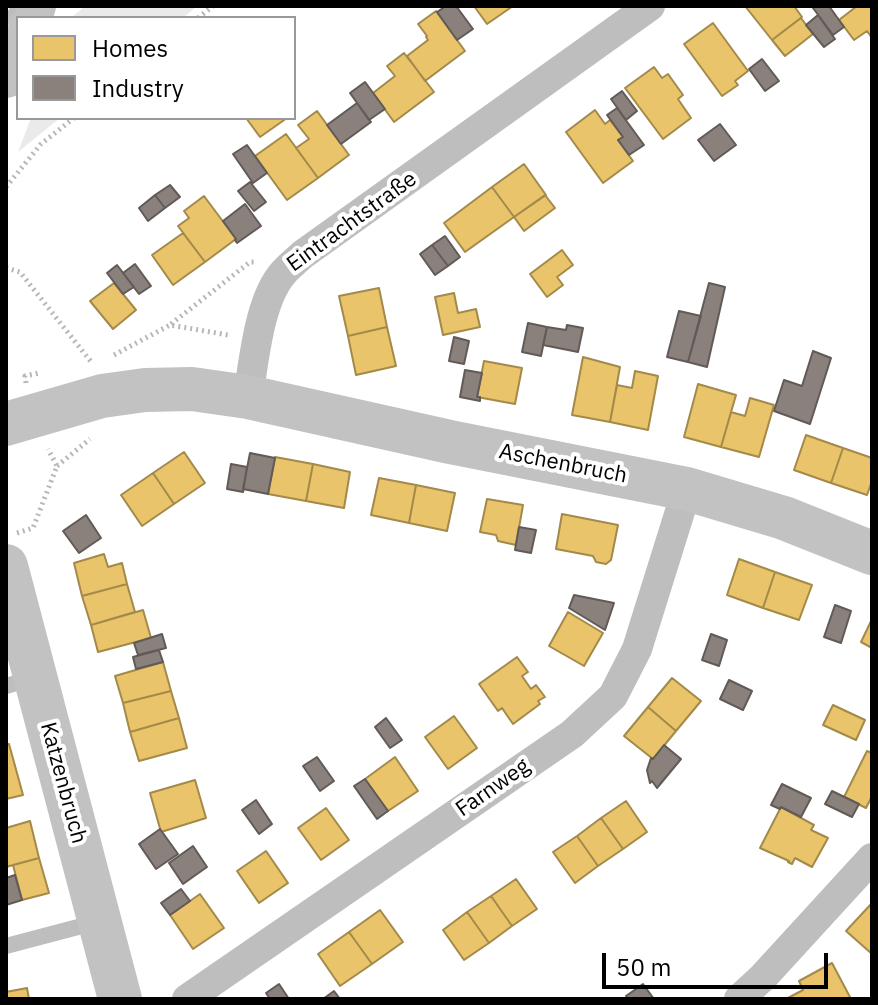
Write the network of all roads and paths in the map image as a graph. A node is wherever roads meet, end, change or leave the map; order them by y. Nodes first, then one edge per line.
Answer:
1 (650, 6) edge
2 (16, 51) edge
3 (6, 76) edge
4 (71, 120) edge
5 (6, 187) edge
6 (302, 255) junction
7 (6, 268) edge
8 (170, 325) dead end
9 (92, 364) dead end
10 (248, 397) junction
11 (19, 420) edge
12 (687, 489) junction
13 (6, 536) edge
14 (872, 553) edge
15 (6, 566) edge
16 (13, 619) edge
17 (21, 682) edge
18 (872, 858) edge
19 (100, 921) junction
20 (6, 946) edge
21 (120, 999) edge
22 (187, 999) edge
23 (739, 999) edge

1 - 6 street, Eintrachtstraße
2 - 3 street
4 - 5 path
6 - 8 path
6 - 10 street, Eintrachtstraße
7 - 9 path
10 - 11 street
10 - 12 street, Aschenbruch
11 - 13 path
12 - 14 street, Aschenbruch
12 - 22 street, Farnweg
15 - 16 street, Katzenbruch
16 - 17 street, Katzenbruch
17 - 19 street, Katzenbruch
18 - 23 street
19 - 20 lane
19 - 21 street, Katzenbruch

